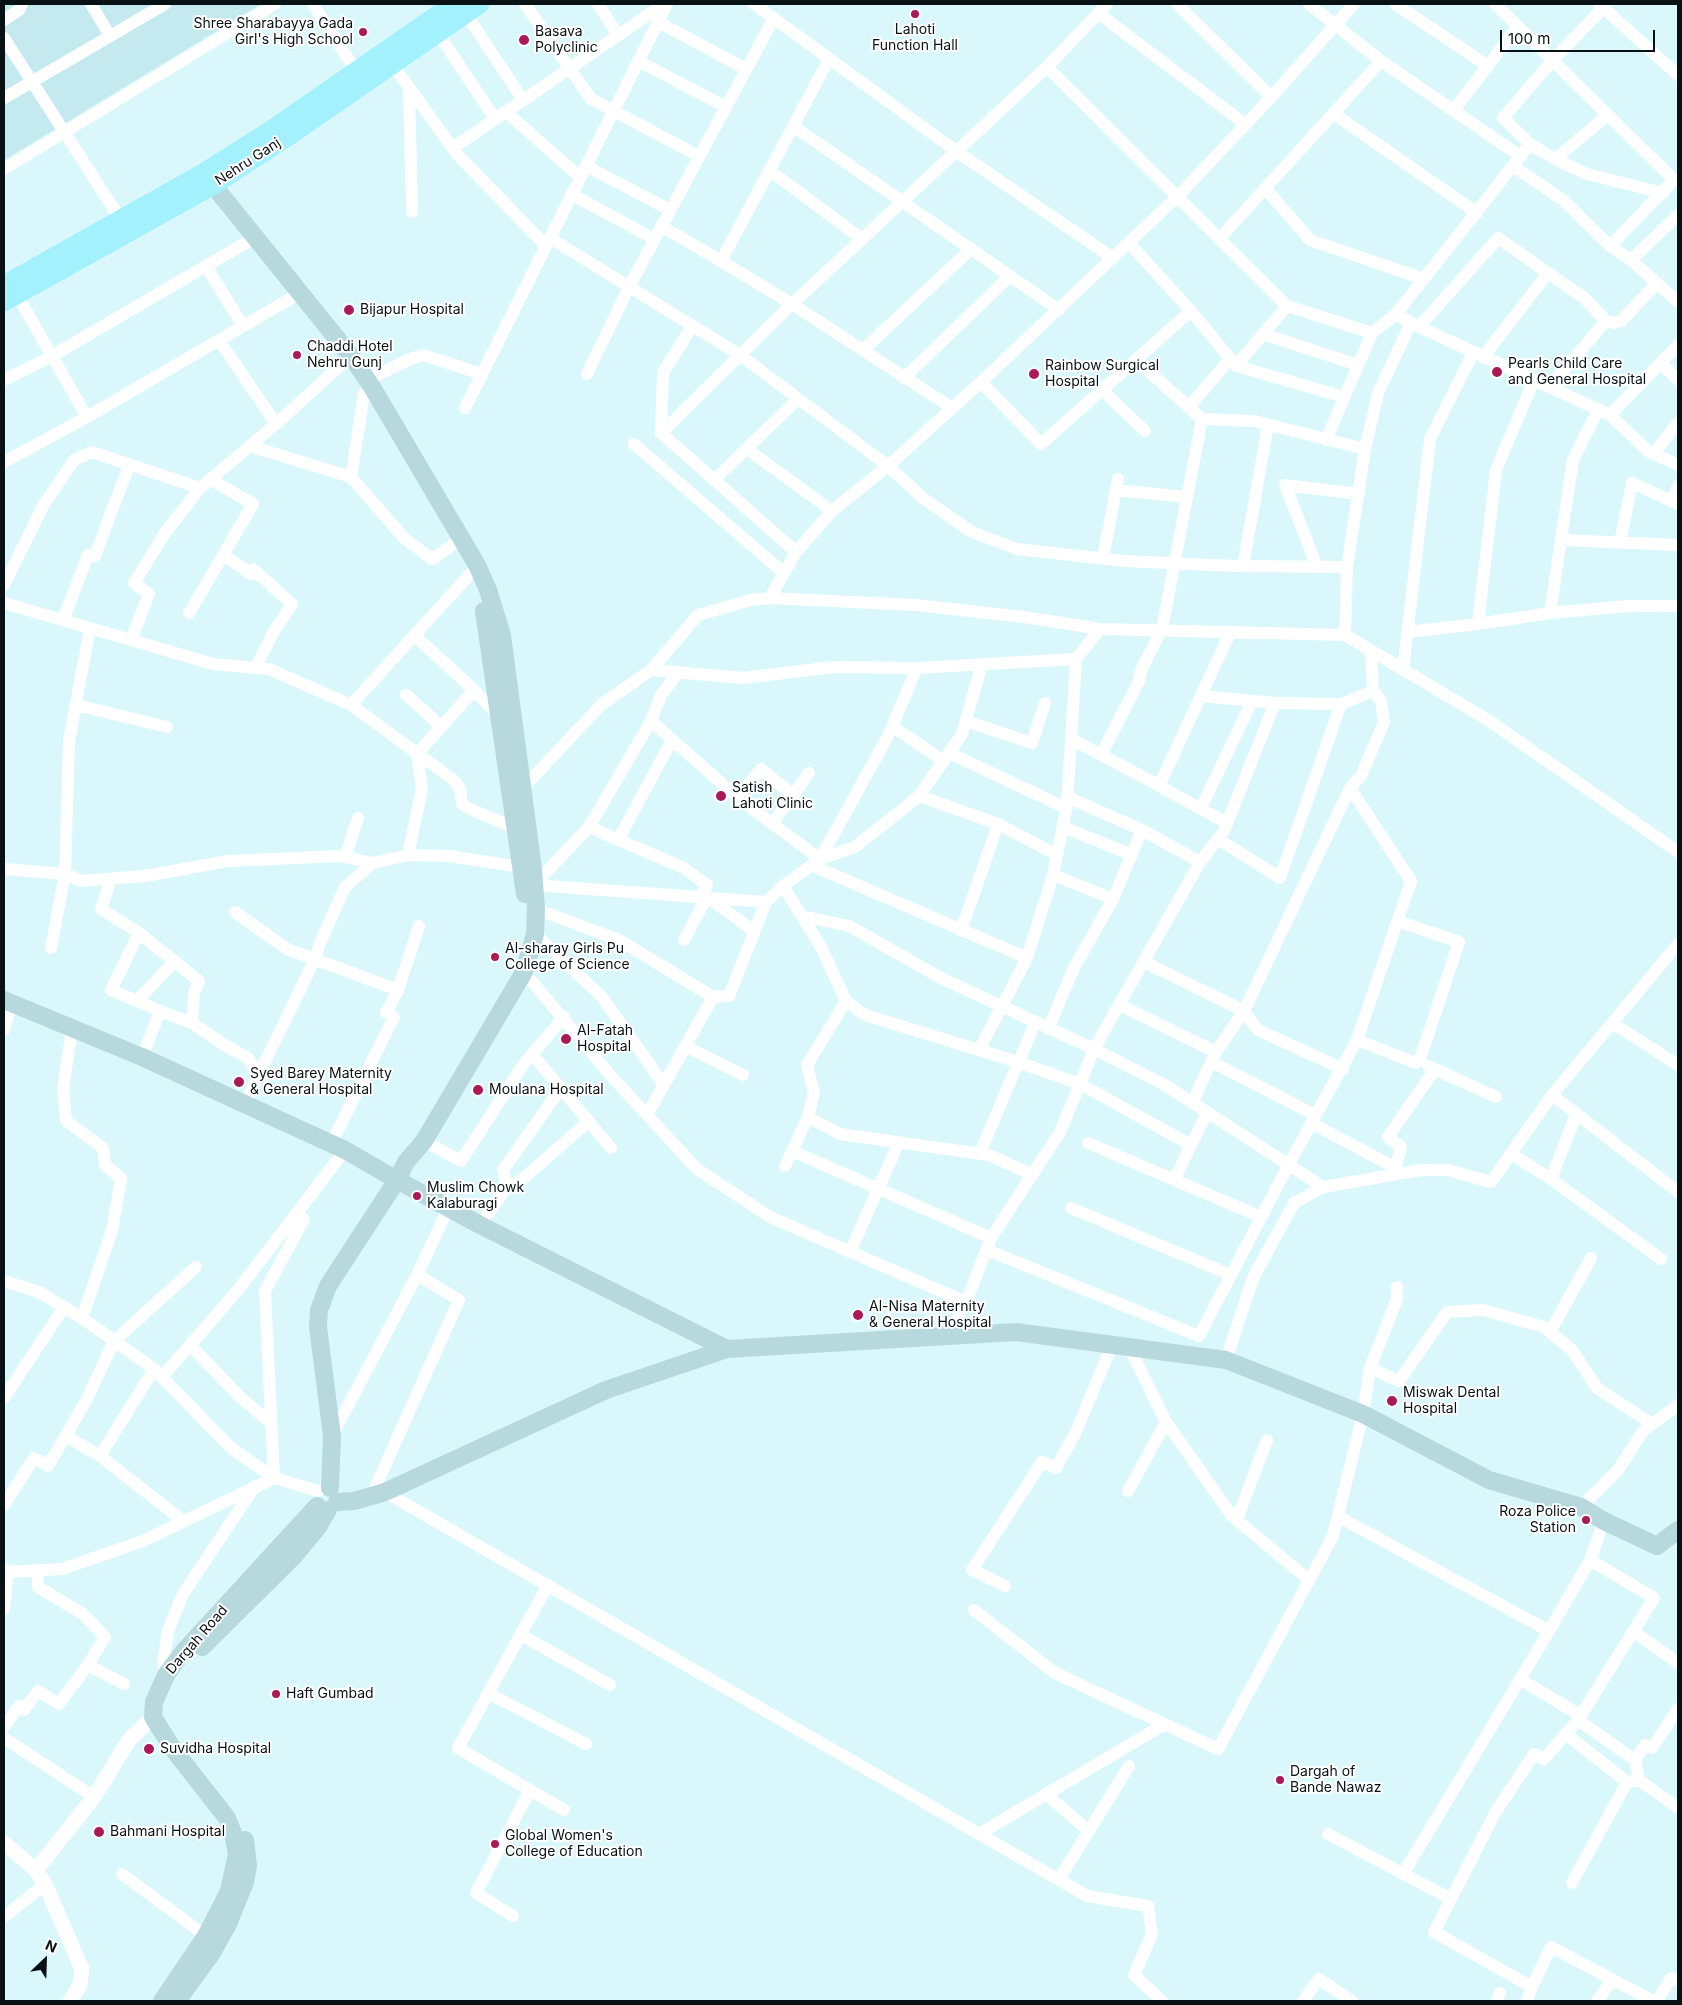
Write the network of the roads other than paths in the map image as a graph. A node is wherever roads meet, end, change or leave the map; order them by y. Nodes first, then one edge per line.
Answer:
1 (22, 4) edge
2 (91, 4) edge
3 (165, 4) edge
4 (276, 4) edge
5 (313, 4) edge
6 (525, 4) edge
7 (598, 4) edge
8 (754, 4) edge
9 (1177, 4) edge
10 (1309, 4) edge
11 (1354, 4) edge
12 (1394, 4) edge
13 (1495, 4) edge
14 (1604, 5) edge
15 (466, 7) edge
16 (1103, 8) edge
17 (659, 9) edge
18 (774, 18) junction
19 (4, 20) edge
20 (1335, 26) junction
21 (1518, 26) junction
22 (438, 33) junction
23 (618, 35) junction
24 (110, 36) junction
25 (4, 38) edge
26 (829, 58) junction
27 (1553, 60) junction
28 (638, 61) junction
29 (1381, 61) junction
30 (392, 64) junction
31 (1047, 66) junction
32 (1488, 66) junction
33 (568, 69) junction
34 (746, 69) junction
35 (356, 71) junction
36 (1678, 75) edge
37 (32, 81) junction
38 (409, 88) junction
39 (1271, 97) junction
40 (4, 98) edge
41 (523, 100) junction
42 (726, 107) junction
43 (1454, 110) junction
44 (613, 112) junction
45 (1334, 114) junction
46 (500, 115) junction
47 (1608, 115) junction
48 (1245, 124) junction
49 (793, 126) junction
50 (64, 131) junction
51 (1530, 144) junction
52 (452, 148) junction
53 (956, 151) junction
54 (699, 156) junction
55 (1555, 159) junction
56 (1516, 161) junction
57 (4, 168) edge
58 (769, 170) junction
59 (583, 171) junction
60 (203, 182) junction
61 (1265, 188) junction
62 (1662, 192) junction
63 (571, 194) junction
64 (1178, 196) junction
65 (902, 201) junction
66 (670, 210) junction
67 (412, 212) dead end
68 (1477, 212) junction
69 (1678, 215) edge
70 (124, 226) junction
71 (661, 226) junction
72 (1220, 238) junction
73 (654, 239) junction
74 (862, 239) junction
75 (249, 241) junction
76 (548, 242) junction
77 (1129, 243) junction
78 (1610, 246) junction
79 (971, 249) junction
80 (1112, 258) junction
81 (1632, 260) junction
82 (721, 261) junction
83 (206, 266) junction
84 (1548, 273) junction
85 (1010, 276) junction
86 (1424, 279) junction
87 (1657, 283) junction
88 (629, 287) junction
89 (8, 294) edge
90 (296, 296) junction
91 (1678, 302) edge
92 (792, 304) junction
93 (1287, 306) junction
94 (1059, 310) junction
95 (1191, 311) junction
96 (1396, 314) junction
97 (1606, 321) junction
98 (1415, 325) junction
99 (243, 326) junction
100 (692, 326) junction
101 (1263, 334) junction
102 (1372, 334) junction
103 (219, 340) junction
104 (1678, 345) edge
105 (863, 350) junction
106 (740, 355) junction
107 (1478, 355) junction
108 (52, 356) junction
109 (1136, 360) junction
110 (1233, 362) junction
111 (343, 363) junction
112 (1661, 363) junction
113 (1358, 365) junction
114 (482, 374) junction
115 (587, 374) dead end
116 (904, 378) junction
117 (4, 380) edge
118 (1534, 380) junction
119 (1678, 380) edge
120 (981, 382) junction
121 (365, 387) junction
122 (1549, 387) junction
123 (1102, 390) junction
124 (1344, 397) junction
125 (798, 399) junction
126 (1189, 407) junction
127 (465, 408) dead end
128 (952, 408) junction
129 (1598, 410) junction
130 (1610, 415) junction
131 (87, 417) junction
132 (1202, 419) junction
133 (1678, 423) edge
134 (276, 424) junction
135 (1268, 425) junction
136 (1145, 431) dead end
137 (660, 433) junction
138 (1326, 440) junction
139 (634, 444) dead end
140 (250, 446) junction
141 (747, 449) junction
142 (1365, 449) junction
143 (1653, 454) junction
144 (4, 462) edge
145 (129, 465) junction
146 (1678, 465) edge
147 (888, 466) junction
148 (351, 477) junction
149 (210, 480) junction
150 (714, 480) junction
151 (1678, 486) edge
152 (200, 488) junction
153 (1359, 494) junction
154 (1186, 497) junction
155 (1675, 502) edge
156 (832, 511) junction
157 (1561, 540) junction
158 (458, 541) junction
159 (1620, 542) junction
160 (1678, 545) edge
161 (796, 552) junction
162 (224, 555) junction
163 (1103, 558) junction
164 (1175, 563) junction
165 (1243, 566) junction
166 (1317, 566) junction
167 (1347, 567) junction
168 (784, 573) junction
169 (470, 574) junction
170 (4, 585) edge
171 (770, 598) junction
172 (4, 603) edge
173 (1678, 606) edge
174 (189, 613) dead end
175 (1550, 613) junction
176 (63, 620) junction
177 (1478, 624) junction
178 (90, 628) junction
179 (1100, 629) junction
180 (1162, 629) junction
181 (1408, 632) junction
182 (1230, 633) junction
183 (1345, 634) junction
184 (414, 635) junction
185 (130, 640) junction
186 (1372, 651) junction
187 (1076, 660) junction
188 (982, 664) junction
189 (256, 667) junction
190 (917, 668) junction
191 (651, 670) junction
192 (1403, 670) junction
193 (679, 672) junction
194 (474, 690) junction
195 (1373, 692) junction
196 (406, 695) dead end
197 (1201, 696) junction
198 (1252, 701) junction
199 (1045, 703) dead end
200 (1275, 703) junction
201 (1341, 704) junction
202 (76, 705) junction
203 (351, 705) junction
204 (499, 716) junction
205 (651, 721) junction
206 (966, 721) junction
207 (441, 726) junction
208 (892, 726) junction
209 (167, 727) dead end
210 (1071, 739) junction
211 (672, 740) junction
212 (417, 754) junction
213 (1101, 755) junction
214 (946, 757) junction
215 (809, 773) dead end
216 (1162, 787) junction
217 (1350, 788) junction
218 (522, 789) junction
219 (793, 796) junction
220 (919, 796) junction
221 (738, 798) junction
222 (1067, 803) junction
223 (1200, 808) junction
224 (358, 818) dead end
225 (1227, 823) junction
226 (772, 824) junction
227 (998, 824) junction
228 (589, 827) junction
229 (1063, 827) junction
230 (514, 828) junction
231 (1142, 830) junction
232 (1218, 839) junction
233 (618, 840) junction
234 (1678, 852) edge
235 (1130, 854) junction
236 (1057, 855) junction
237 (408, 856) junction
238 (345, 857) junction
239 (816, 862) junction
240 (1200, 862) junction
241 (373, 863) junction
242 (4, 870) edge
243 (529, 873) junction
244 (65, 874) junction
245 (1053, 875) junction
246 (111, 878) junction
247 (783, 886) junction
248 (704, 896) junction
249 (1113, 899) junction
250 (766, 902) junction
251 (536, 909) junction
252 (235, 912) dead end
253 (802, 916) junction
254 (1397, 921) junction
255 (419, 926) dead end
256 (754, 931) junction
257 (961, 931) junction
258 (139, 933) junction
259 (535, 934) junction
260 (684, 940) dead end
261 (1678, 944) edge
262 (51, 948) dead end
263 (1027, 958) junction
264 (315, 959) junction
265 (175, 961) junction
266 (1144, 962) junction
267 (524, 972) junction
268 (398, 990) junction
269 (713, 998) junction
270 (137, 1001) junction
271 (846, 1001) junction
272 (7, 1002) edge
273 (1120, 1005) junction
274 (1001, 1007) junction
275 (160, 1011) junction
276 (1244, 1011) junction
277 (564, 1017) junction
278 (192, 1023) junction
279 (1035, 1023) junction
280 (1612, 1024) junction
281 (72, 1029) junction
282 (1048, 1029) junction
283 (4, 1030) edge
284 (1357, 1040) junction
285 (685, 1046) junction
286 (1094, 1048) junction
287 (979, 1050) junction
288 (532, 1054) junction
289 (142, 1057) junction
290 (1214, 1057) junction
291 (1018, 1062) junction
292 (1419, 1062) junction
293 (1678, 1065) edge
294 (1343, 1069) junction
295 (1435, 1069) junction
296 (743, 1075) dead end
297 (258, 1076) junction
298 (1080, 1084) junction
299 (664, 1085) junction
300 (561, 1088) junction
301 (1552, 1095) junction
302 (1496, 1096) dead end
303 (1192, 1103) junction
304 (244, 1105) junction
305 (1207, 1112) junction
306 (647, 1115) junction
307 (1576, 1115) junction
308 (808, 1117) junction
309 (1313, 1119) junction
310 (589, 1121) junction
311 (424, 1141) junction
312 (899, 1142) junction
313 (1088, 1143) dead end
314 (1191, 1145) junction
315 (338, 1147) junction
316 (611, 1148) dead end
317 (792, 1151) junction
318 (980, 1153) junction
319 (1511, 1154) junction
320 (406, 1162) junction
321 (785, 1166) dead end
322 (1288, 1166) junction
323 (1395, 1171) junction
324 (1032, 1175) junction
325 (1551, 1178) junction
326 (397, 1180) junction
327 (1174, 1180) junction
328 (507, 1187) junction
329 (1323, 1187) junction
330 (878, 1188) junction
331 (1678, 1192) edge
332 (1071, 1208) dead end
333 (448, 1209) junction
334 (296, 1214) junction
335 (1261, 1217) junction
336 (480, 1226) junction
337 (989, 1244) junction
338 (850, 1252) junction
339 (1592, 1258) dead end
340 (1661, 1259) dead end
341 (196, 1267) dead end
342 (417, 1275) junction
343 (1231, 1275) junction
344 (4, 1281) edge
345 (1398, 1287) dead end
346 (966, 1302) junction
347 (64, 1306) junction
348 (82, 1318) junction
349 (1550, 1332) junction
350 (949, 1336) junction
351 (114, 1340) junction
352 (190, 1345) junction
353 (1121, 1346) junction
354 (727, 1349) junction
355 (1226, 1360) junction
356 (1370, 1368) junction
357 (158, 1373) junction
358 (4, 1398) edge
359 (1678, 1405) edge
360 (1362, 1414) junction
361 (1166, 1422) junction
362 (271, 1423) junction
363 (1652, 1424) junction
364 (66, 1436) junction
365 (332, 1436) junction
366 (1267, 1440) dead end
367 (100, 1456) junction
368 (274, 1478) junction
369 (255, 1486) junction
370 (1128, 1491) dead end
371 (378, 1495) junction
372 (6, 1497) edge
373 (326, 1500) junction
374 (1581, 1507) junction
375 (1339, 1517) junction
376 (1236, 1519) junction
377 (183, 1521) junction
378 (1604, 1521) junction
379 (1678, 1530) edge
380 (1590, 1560) junction
381 (5, 1571) edge
382 (38, 1572) junction
383 (1310, 1580) junction
384 (548, 1585) junction
385 (1005, 1586) dead end
386 (4, 1609) edge
387 (974, 1610) dead end
388 (1549, 1631) junction
389 (1633, 1631) junction
390 (521, 1635) junction
391 (1678, 1663) edge
392 (88, 1665) junction
393 (166, 1675) junction
394 (1520, 1679) junction
395 (124, 1684) dead end
396 (610, 1685) dead end
397 (488, 1693) junction
398 (1678, 1708) edge
399 (153, 1717) junction
400 (1579, 1718) junction
401 (1165, 1724) junction
402 (4, 1727) edge
403 (1566, 1734) junction
404 (4, 1738) edge
405 (586, 1744) dead end
406 (1635, 1760) junction
407 (1129, 1766) dead end
408 (1633, 1781) junction
409 (530, 1790) junction
410 (1046, 1794) junction
411 (94, 1797) junction
412 (1678, 1808) edge
413 (564, 1810) dead end
414 (1089, 1832) junction
415 (980, 1834) junction
416 (1328, 1834) dead end
417 (4, 1843) edge
418 (36, 1870) junction
419 (122, 1874) dead end
420 (1403, 1874) junction
421 (1059, 1879) junction
422 (1572, 1883) dead end
423 (45, 1884) junction
424 (1451, 1899) junction
425 (513, 1916) dead end
426 (4, 1917) edge
427 (206, 1936) junction
428 (1612, 1980) junction
429 (1678, 1980) edge
430 (1532, 1987) junction
431 (70, 2001) edge
432 (162, 2001) edge
433 (177, 2001) edge
434 (1162, 2001) edge
435 (1303, 2001) edge
436 (1352, 2001) edge
437 (1527, 2001) edge
438 (1597, 2001) edge
439 (1653, 2001) edge
440 (1657, 2001) edge

1 - 19 street
2 - 24 street
3 - 24 street
4 - 50 street
5 - 35 street
6 - 33 street
7 - 23 street
8 - 18 street
9 - 39 street
10 - 20 street
11 - 20 street
12 - 32 street
13 - 21 street
14 - 27 street
14 - 36 street
15 - 22 main road, Nehru Ganj
15 - 35 main road, Nehru Ganj
15 - 41 street
16 - 31 street
16 - 48 street
17 - 23 street
17 - 28 street
17 - 34 street
18 - 26 street
18 - 34 street
20 - 29 street
20 - 39 street
21 - 27 street
21 - 32 street
22 - 30 main road, Nehru Ganj
22 - 46 street
23 - 33 street
24 - 37 street
25 - 37 street
26 - 49 street
26 - 53 street
27 - 47 street
27 - 51 street
28 - 42 street
28 - 44 street
29 - 43 street
29 - 45 street
30 - 38 street
30 - 60 main road, Nehru Ganj
31 - 53 street
31 - 64 street
32 - 43 street
33 - 41 street
33 - 44 street
34 - 42 street
35 - 60 main road, Nehru Ganj
37 - 40 street
37 - 50 street
38 - 52 street
38 - 67 street
39 - 48 street
41 - 46 street
42 - 54 street
43 - 56 street
44 - 54 street
44 - 59 street
45 - 61 street
45 - 68 street
46 - 52 street
46 - 59 street
47 - 55 street
47 - 62 street
48 - 64 street
49 - 58 street
49 - 65 street
50 - 57 street
50 - 70 street
51 - 55 street
51 - 56 street
52 - 76 street
53 - 65 street
53 - 80 street
54 - 66 street
55 - 62 street
56 - 68 street
56 - 78 street
58 - 74 street
58 - 82 street
59 - 63 street
59 - 66 street
60 - 70 main road, Nehru Ganj
60 - 75 main road
61 - 72 street
61 - 86 street
62 - 78 street
63 - 73 street
63 - 76 street
64 - 72 street
64 - 77 street
65 - 74 street
65 - 79 street
66 - 71 street
68 - 86 street
69 - 81 street
70 - 89 main road, Nehru Ganj
71 - 73 street
71 - 82 street
72 - 93 street
73 - 88 street
74 - 92 street
75 - 83 street
75 - 90 main road
76 - 88 street
76 - 114 street
77 - 80 street
77 - 95 street
78 - 81 street
79 - 85 street
79 - 105 street
80 - 94 street
81 - 87 street
82 - 92 street
83 - 99 street
83 - 108 street
84 - 97 street
84 - 98 street
84 - 107 street
85 - 94 street
85 - 116 street
86 - 96 street
87 - 91 street
87 - 97 street
88 - 100 street
88 - 115 street
89 - 108 street
90 - 99 street
90 - 111 main road
90 - 121 main road
92 - 105 street
92 - 106 street
93 - 101 street
93 - 102 street
94 - 120 street
95 - 109 street
95 - 110 street
96 - 98 street
96 - 102 street
97 - 122 street
98 - 107 street
98 - 142 street
99 - 103 street
100 - 106 street
100 - 137 street
101 - 110 street
101 - 113 street
102 - 113 street
103 - 131 street
103 - 134 street
104 - 112 street
105 - 116 street
106 - 125 street
106 - 137 street
107 - 118 street
107 - 181 street
108 - 117 street
108 - 131 street
109 - 123 street
109 - 126 street
110 - 124 street
110 - 126 street
111 - 121 main road
111 - 134 street
112 - 119 street
112 - 130 street
113 - 124 street
114 - 121 street
114 - 127 street
116 - 128 street
118 - 122 street
118 - 177 street
120 - 123 street
120 - 128 street
121 - 148 street
121 - 158 main road
122 - 129 street
123 - 136 street
124 - 138 street
125 - 141 street
125 - 147 street
126 - 132 street
128 - 147 street
129 - 130 street
129 - 157 street
130 - 143 street
131 - 144 street
132 - 135 street
132 - 154 street
133 - 143 street
134 - 140 street
135 - 138 street
135 - 165 street
137 - 150 street
138 - 142 street
139 - 168 street
140 - 148 street
140 - 149 street
141 - 150 street
141 - 156 street
142 - 153 street
143 - 146 street
145 - 152 street
145 - 170 street
145 - 176 street
147 - 156 street
147 - 163 street
148 - 158 street
149 - 152 street
149 - 162 street
150 - 161 street
151 - 155 street
152 - 185 street
153 - 166 street
153 - 167 street
154 - 163 street
154 - 164 street
155 - 159 street
156 - 161 street
157 - 159 street
157 - 175 street
158 - 169 main road
158 - 218 main road
159 - 160 street
161 - 168 street
162 - 174 street
162 - 189 street
163 - 164 street
164 - 165 street
164 - 180 street
165 - 166 street
166 - 167 street
167 - 183 street
168 - 171 street
169 - 184 street
169 - 204 main road
171 - 179 street
171 - 191 street
172 - 176 street
173 - 175 street
175 - 177 street
176 - 178 street
177 - 181 street
178 - 185 street
178 - 202 street
179 - 180 street
179 - 187 street
180 - 182 street
180 - 213 street
181 - 192 street
182 - 183 street
182 - 197 street
183 - 186 street
184 - 194 street
184 - 203 street
185 - 189 street
186 - 192 street
186 - 195 street
187 - 188 street
187 - 210 street
188 - 190 street
188 - 206 street
189 - 203 street
190 - 193 street
190 - 208 street
191 - 193 street
191 - 218 street
192 - 234 street
193 - 205 street
194 - 204 street
194 - 207 street
195 - 201 street
195 - 217 street
196 - 207 street
197 - 198 street
197 - 216 street
198 - 200 street
198 - 223 street
199 - 206 street
200 - 201 street
200 - 225 street
201 - 232 street
202 - 209 street
202 - 244 street
203 - 212 street
204 - 230 main road
205 - 211 street
205 - 228 street
206 - 214 street
207 - 212 street
208 - 214 street
208 - 239 street
210 - 213 street
210 - 222 street
211 - 221 street
211 - 233 street
212 - 230 street
212 - 237 street
213 - 216 street
214 - 220 street
214 - 222 street
215 - 219 street
216 - 223 street
217 - 254 street
217 - 276 street
218 - 243 main road
219 - 221 street
219 - 226 street
220 - 227 street
220 - 239 street
221 - 226 street
222 - 229 street
222 - 231 street
223 - 225 street
224 - 238 street
225 - 232 street
226 - 239 street
227 - 236 street
227 - 257 street
228 - 233 street
228 - 243 street
229 - 235 street
229 - 236 street
230 - 243 main road
231 - 235 street
231 - 240 street
232 - 240 street
233 - 248 street
235 - 249 street
236 - 245 street
237 - 241 street
237 - 243 street
238 - 241 street
238 - 246 street
239 - 247 street
239 - 257 street
240 - 266 street
241 - 264 street
242 - 244 street
243 - 248 street
243 - 251 main road
243 - 320 main road
244 - 246 street
244 - 262 street
245 - 249 street
245 - 263 street
246 - 258 street
247 - 250 street
247 - 253 street
248 - 250 street
248 - 256 street
248 - 260 street
249 - 282 street
250 - 256 street
251 - 259 main road
251 - 269 street
252 - 264 street
253 - 271 street
253 - 274 street
254 - 284 street
254 - 292 street
255 - 268 street
256 - 269 street
257 - 263 street
258 - 265 street
258 - 270 street
259 - 267 main road
259 - 299 street
261 - 280 street
263 - 274 street
264 - 268 street
264 - 297 street
265 - 270 street
265 - 278 street
266 - 273 street
266 - 276 street
267 - 277 street
267 - 311 main road
268 - 315 street
269 - 285 street
270 - 275 street
271 - 287 street
271 - 308 street
272 - 281 main road
272 - 283 street
273 - 286 street
273 - 290 street
274 - 279 street
274 - 287 street
275 - 278 street
275 - 289 street
276 - 290 street
276 - 294 street
277 - 288 street
277 - 306 street
278 - 297 street
279 - 282 street
279 - 291 street
280 - 293 street
280 - 301 street
281 - 289 main road
281 - 348 street
282 - 286 street
284 - 292 street
284 - 294 street
285 - 296 street
285 - 299 street
286 - 298 street
286 - 303 street
287 - 291 street
288 - 300 street
288 - 311 street
289 - 304 main road
290 - 303 street
290 - 309 street
291 - 298 street
291 - 318 street
292 - 295 street
294 - 309 street
295 - 302 street
295 - 323 street
297 - 304 street
298 - 314 street
298 - 324 street
299 - 306 street
300 - 310 street
300 - 328 street
301 - 307 street
301 - 319 street
303 - 305 street
304 - 315 main road
305 - 314 street
305 - 322 street
306 - 338 street
307 - 325 street
307 - 331 street
308 - 312 street
308 - 317 street
309 - 322 street
309 - 323 street
310 - 316 street
310 - 328 street
311 - 320 main road
312 - 318 street
312 - 330 street
313 - 327 street
314 - 327 street
315 - 326 main road
315 - 334 street
317 - 321 street
317 - 330 street
318 - 324 street
319 - 323 street
319 - 325 street
320 - 326 main road
322 - 329 street
322 - 335 street
323 - 329 street
324 - 337 street
325 - 340 street
326 - 333 main road
326 - 365 main road
327 - 335 street
328 - 336 street
329 - 355 street
330 - 337 street
330 - 338 street
332 - 343 street
333 - 336 main road
333 - 342 street
334 - 352 street
334 - 362 street
335 - 343 street
336 - 354 main road
337 - 343 street
337 - 346 street
338 - 346 street
339 - 349 street
341 - 351 street
342 - 365 street
342 - 371 street
344 - 347 street
345 - 356 street
346 - 350 street
347 - 348 street
347 - 358 street
348 - 351 street
349 - 356 street
349 - 363 street
350 - 353 main road
350 - 354 main road
351 - 357 street
351 - 364 street
352 - 357 street
352 - 362 street
353 - 355 main road
353 - 361 street
353 - 385 street
354 - 371 main road
355 - 360 main road
356 - 360 street
357 - 367 street
357 - 368 street
359 - 363 street
360 - 374 main road
360 - 375 street
361 - 370 street
361 - 376 street
362 - 368 street
363 - 374 street
364 - 367 street
364 - 372 street
365 - 373 main road
366 - 376 street
367 - 377 street
368 - 369 street
368 - 373 street
369 - 377 street
369 - 393 street
371 - 373 main road
371 - 384 street
373 - 393 main road, Dargah Road
373 - 433 main road, Dargah Road
374 - 378 main road
375 - 383 street
375 - 388 street
376 - 383 street
377 - 382 street
378 - 379 main road
378 - 380 street
380 - 388 street
380 - 389 street
381 - 382 street
381 - 386 street
382 - 392 street
383 - 401 street
384 - 390 street
384 - 415 street
387 - 401 street
388 - 394 street
389 - 391 street
389 - 400 street
390 - 396 street
390 - 397 street
392 - 395 street
392 - 402 street
393 - 399 main road, Dargah Road
394 - 400 street
394 - 420 street
397 - 405 street
397 - 409 street
398 - 406 street
399 - 411 street
399 - 427 main road
400 - 403 street
400 - 406 street
401 - 410 street
403 - 408 street
403 - 424 street
404 - 411 street
406 - 408 street
407 - 414 street
408 - 412 street
408 - 422 street
409 - 413 street
409 - 425 street
410 - 414 street
410 - 415 street
411 - 418 street
414 - 421 street
415 - 421 street
416 - 420 street
417 - 418 street
418 - 423 street
419 - 427 street
420 - 424 street
421 - 434 street
423 - 426 street
423 - 431 street
424 - 430 street
427 - 432 main road
428 - 430 street
428 - 438 street
428 - 439 street
429 - 440 street
430 - 437 street
435 - 436 street

